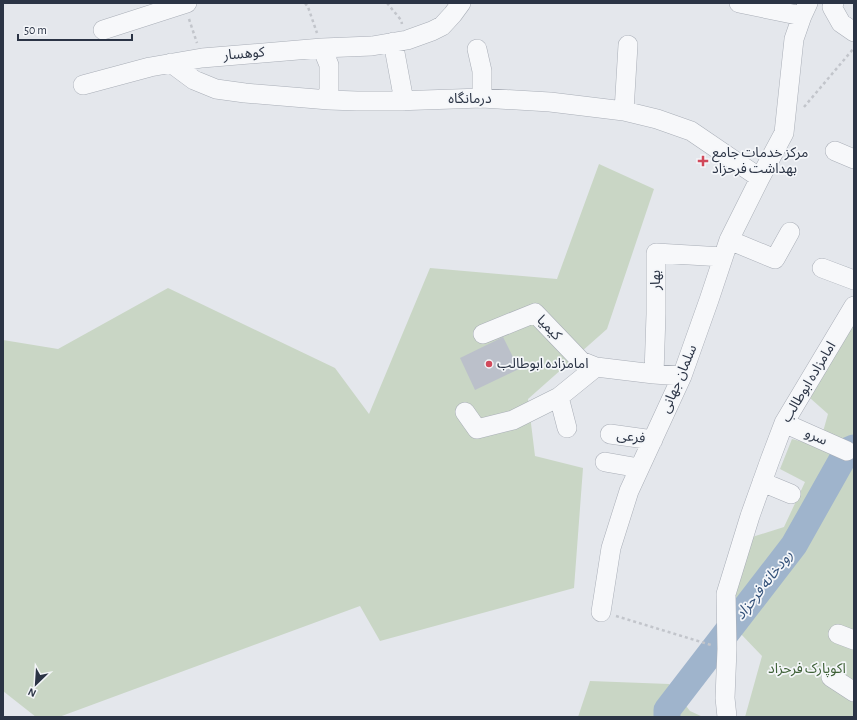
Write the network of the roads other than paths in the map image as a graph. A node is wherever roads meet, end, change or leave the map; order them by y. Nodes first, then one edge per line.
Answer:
1 (185, 3) edge
2 (461, 3) edge
3 (739, 3) edge
4 (834, 3) edge
5 (806, 7) edge
6 (103, 30) dead end
7 (854, 32) edge
8 (400, 41) junction
9 (628, 45) dead end
10 (322, 48) junction
11 (477, 49) dead end
12 (171, 63) junction
13 (83, 85) dead end
14 (482, 98) junction
15 (329, 100) junction
16 (404, 101) junction
17 (624, 110) junction
18 (835, 151) dead end
19 (854, 159) edge
20 (760, 178) junction
21 (790, 232) dead end
22 (726, 248) junction
23 (822, 268) dead end
24 (854, 280) edge
25 (854, 306) edge
26 (483, 334) dead end
27 (596, 367) junction
28 (654, 374) junction
29 (682, 376) junction
30 (559, 397) junction
31 (465, 412) dead end
32 (784, 422) junction
33 (567, 428) dead end
34 (610, 434) dead end
35 (652, 440) junction
36 (847, 451) dead end
37 (605, 462) dead end
38 (639, 468) junction
39 (762, 482) junction
40 (791, 494) dead end
41 (601, 612) road end
42 (831, 677) dead end
43 (854, 692) edge
44 (727, 717) edge

1 - 6 street
2 - 8 street, کوهسار
3 - 5 street
4 - 7 street
5 - 20 street, سلمان جهانی
8 - 10 street, کوهسار
8 - 16 street
9 - 17 street
10 - 12 street, کوهسار
10 - 15 street
11 - 14 street
12 - 13 street, کوهسار
12 - 15 street, درمانگاه
14 - 16 street, درمانگاه
14 - 17 street, درمانگاه
15 - 16 street, درمانگاه
17 - 20 street, درمانگاه
18 - 19 street
20 - 22 street, سلمان جهانی
21 - 22 street
22 - 28 street, بهار
22 - 29 street, سلمان جهانی
23 - 24 street
25 - 32 street, امامزاده ابوطالب
26 - 27 street, کیمیا
27 - 28 street, کیمیا
27 - 30 street
28 - 29 street, کیمیا
29 - 35 street, سلمان جهانی
30 - 31 street
30 - 33 street
32 - 36 street, سرو
32 - 39 street, امامزاده ابوطالب
34 - 35 street, فرعی
35 - 38 street, سلمان جهانی
37 - 38 street
38 - 41 street, سلمان جهانی
39 - 40 street
39 - 44 street, امامزاده ابوطالب
42 - 43 street

